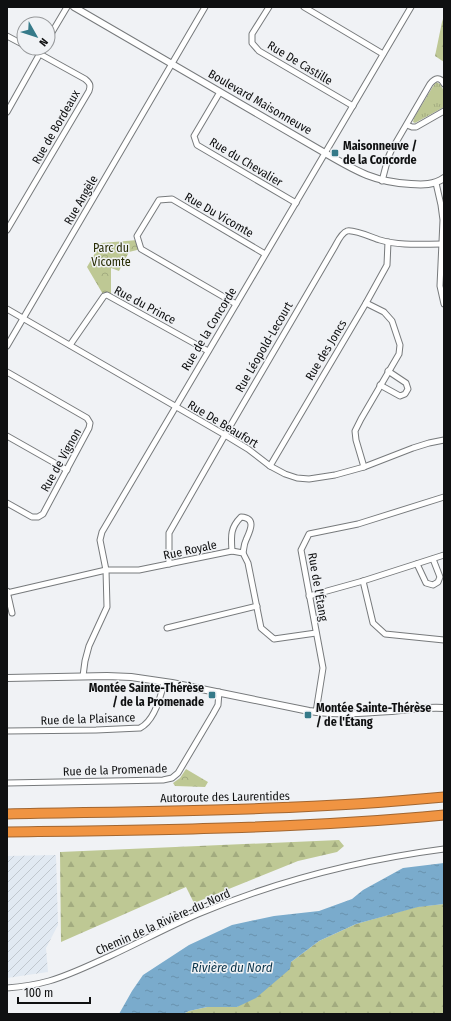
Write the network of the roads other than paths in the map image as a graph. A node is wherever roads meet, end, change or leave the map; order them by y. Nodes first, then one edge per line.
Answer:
1 (67, 7) edge
2 (74, 7) edge
3 (205, 7) edge
4 (269, 7) edge
5 (304, 7) edge
6 (411, 7) edge
7 (56, 26) edge
8 (7, 36) edge
9 (16, 41) edge
10 (383, 54) junction
11 (39, 56) edge
12 (44, 56) edge
13 (172, 64) junction
14 (444, 84) edge
15 (220, 92) junction
16 (353, 106) junction
17 (444, 111) edge
18 (7, 112) edge
19 (407, 125) junction
20 (325, 153) junction
21 (444, 178) edge
22 (382, 181) junction
23 (436, 183) junction
24 (296, 203) junction
25 (7, 230) edge
26 (388, 242) junction
27 (442, 244) junction
28 (265, 254) junction
29 (366, 303) junction
30 (236, 304) junction
31 (444, 304) edge
32 (7, 309) edge
33 (23, 318) junction
34 (70, 345) junction
35 (7, 346) edge
36 (208, 351) junction
37 (7, 372) edge
38 (388, 372) junction
39 (380, 385) junction
40 (175, 406) junction
41 (225, 435) junction
42 (7, 436) edge
43 (444, 440) edge
44 (270, 466) junction
45 (364, 467) junction
46 (67, 470) junction
47 (444, 497) edge
48 (7, 503) edge
49 (232, 551) junction
50 (242, 552) junction
51 (444, 555) edge
52 (433, 558) junction
53 (169, 564) junction
54 (417, 564) junction
55 (106, 570) junction
56 (363, 581) junction
57 (7, 592) edge
58 (309, 596) junction
59 (257, 606) junction
60 (12, 613) dead end
61 (167, 628) dead end
62 (316, 633) junction
63 (444, 640) edge
64 (84, 676) junction
65 (7, 678) edge
66 (164, 682) junction
67 (219, 692) junction
68 (444, 708) edge
69 (316, 712) junction
70 (7, 731) edge
71 (7, 784) edge
72 (444, 797) edge
73 (7, 814) edge
74 (444, 815) edge
75 (7, 832) edge
76 (444, 849) edge
77 (7, 988) edge

1 - 7 street
2 - 13 street, Boulevard Maisonneuve
3 - 13 street, Rue Angèle
4 - 16 street, Rue De Castille
5 - 10 street
6 - 10 street, Rue de la Concorde
8 - 9 street
10 - 16 street, Rue de la Concorde
11 - 18 street
12 - 25 street, Rue de Bordeaux
13 - 15 street, Boulevard Maisonneuve
13 - 33 street, Rue Angèle
14 - 19 street
15 - 20 street, Boulevard Maisonneuve
15 - 24 street, Rue du Chevalier
16 - 20 street, Rue de la Concorde
17 - 19 street
19 - 22 street
20 - 22 street, Boulevard Maisonneuve
20 - 24 street, Rue de la Concorde
21 - 23 street, Boulevard Maisonneuve
22 - 23 street, Boulevard Maisonneuve
23 - 27 street
24 - 28 street, Rue de la Concorde
26 - 27 street, Rue Léopold-Lecourt
26 - 29 street, Rue des Joncs
26 - 41 street, Rue Léopold-Lecourt
27 - 31 street
28 - 30 street, Rue de la Concorde
28 - 30 street, Rue Du Vicomte
29 - 38 street
29 - 44 street, Rue des Joncs
30 - 36 street, Rue de la Concorde
32 - 33 street, Rue De Beaufort
33 - 34 street, Rue De Beaufort
33 - 35 street, Rue Angèle
34 - 36 street, Rue du Prince
34 - 40 street, Rue De Beaufort
36 - 40 street, Rue de la Concorde
37 - 46 street, Rue de Vignon
38 - 39 street
38 - 39 street
39 - 45 street
40 - 41 street, Rue De Beaufort
40 - 55 street, Rue de la Concorde
41 - 44 street, Rue De Beaufort
41 - 53 street, Rue Léopold-Lecourt
42 - 46 street
43 - 45 street, Rue De Beaufort
44 - 45 street, Rue De Beaufort
46 - 48 street, Rue de Vignon
47 - 58 street, Rue de l'Étang
49 - 50 street, Rue Royale
49 - 50 street
49 - 53 street, Rue Royale
50 - 59 street
51 - 52 street
52 - 54 street
52 - 54 street
53 - 55 street, Rue Royale
54 - 56 street
55 - 57 street, Rue Royale
55 - 64 street, Rue de la Concorde
56 - 58 street
56 - 63 street
57 - 60 street
58 - 62 street, Rue de l'Étang
59 - 61 street
59 - 62 street
62 - 69 street, Rue de l'Étang
64 - 65 street
64 - 66 street
66 - 67 street
66 - 70 street, Rue de la Plaisance
67 - 69 street
67 - 71 street, Rue de la Promenade
68 - 69 street
72 - 73 highway, Autoroute des Laurentides
74 - 75 highway
76 - 77 street, Chemin de la Rivière-du-Nord

